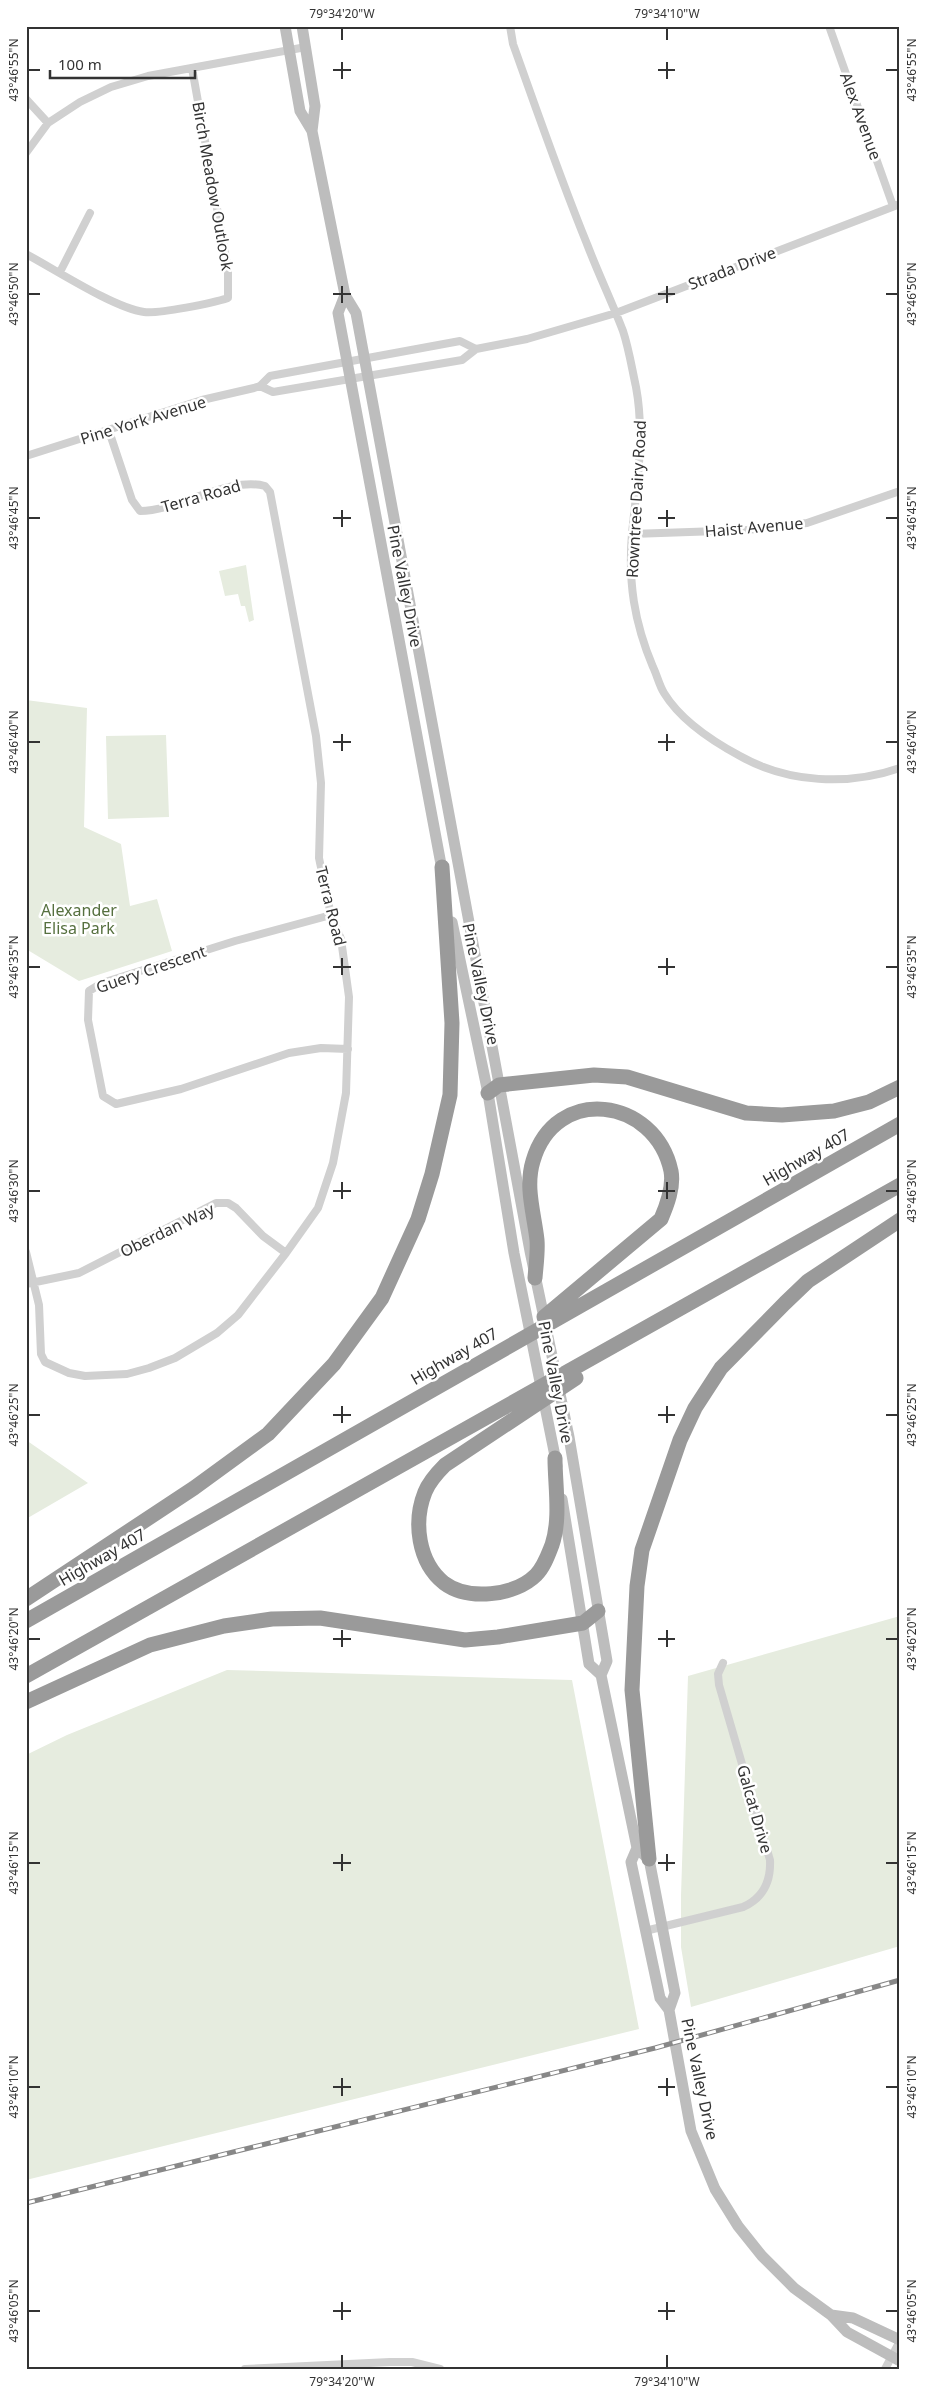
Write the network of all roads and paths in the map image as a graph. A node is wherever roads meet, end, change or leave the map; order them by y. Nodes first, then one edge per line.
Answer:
1 (285, 26) edge
2 (302, 26) edge
3 (510, 26) edge
4 (829, 26) edge
5 (306, 47) junction
6 (289, 50) junction
7 (192, 68) junction
8 (26, 99) edge
9 (48, 123) junction
10 (312, 131) junction
11 (26, 153) edge
12 (897, 205) edge
13 (90, 212) dead end
14 (26, 254) edge
15 (60, 272) junction
16 (345, 295) junction
17 (616, 313) junction
18 (476, 348) junction
19 (365, 358) junction
20 (348, 361) junction
21 (368, 376) junction
22 (350, 380) junction
23 (260, 386) junction
24 (110, 431) junction
25 (26, 456) edge
26 (900, 491) edge
27 (632, 534) junction
28 (900, 768) edge
29 (442, 867) junction
30 (331, 915) junction
31 (348, 1049) junction
32 (900, 1087) edge
33 (493, 1089) junction
34 (900, 1124) edge
35 (900, 1186) edge
36 (900, 1220) edge
37 (533, 1251) junction
38 (26, 1252) edge
39 (286, 1254) junction
40 (535, 1278) joint
41 (30, 1283) edge
42 (627, 1340) junction
43 (512, 1344) junction
44 (555, 1458) junction
45 (26, 1599) edge
46 (598, 1611) junction
47 (26, 1620) edge
48 (583, 1623) junction
49 (723, 1663) dead end
50 (601, 1675) junction
51 (26, 1676) edge
52 (26, 1702) edge
53 (636, 1848) junction
54 (649, 1859) junction
55 (662, 1928) junction
56 (645, 1931) junction
57 (669, 2010) junction
58 (831, 2315) junction
59 (900, 2340) edge
60 (895, 2359) edge
61 (245, 2369) edge
62 (440, 2369) edge
63 (885, 2369) edge

1 - 6 main road, Pine Valley Drive
2 - 5 main road, Pine Valley Drive
3 - 17 street, Rowntree Dairy Road
4 - 12 street, Alex Avenue
5 - 6 street
5 - 10 main road, Pine Valley Drive
6 - 7 street
6 - 10 main road, Pine Valley Drive
7 - 9 street
7 - 15 street, Birch Meadow Outlook
8 - 9 street
9 - 11 street
10 - 16 main road, Pine Valley Drive
12 - 17 street, Strada Drive
13 - 15 street
14 - 15 street, Birch Meadow Outlook
16 - 19 main road, Pine Valley Drive
16 - 20 main road, Pine Valley Drive
17 - 18 street, Strada Drive
17 - 27 street, Rowntree Dairy Road
18 - 19 street, Strada Drive
18 - 21 street, Strada Drive
19 - 20 street, Pine York Avenue
19 - 21 main road, Pine Valley Drive
20 - 22 main road, Pine Valley Drive
20 - 23 street, Pine York Avenue
21 - 22 street, Strada Drive
21 - 33 main road, Pine Valley Drive
22 - 23 street, Pine York Avenue
22 - 29 main road, Pine Valley Drive
23 - 24 street, Pine York Avenue
24 - 25 street, Pine York Avenue
24 - 30 street, Terra Road
26 - 27 street, Haist Avenue
27 - 28 street, Rowntree Dairy Road
29 - 33 main road, Pine Valley Drive
29 - 45 highway
30 - 31 street, Terra Road
30 - 31 street, Guery Crescent
31 - 39 street, Terra Road
32 - 33 highway
33 - 37 main road, Pine Valley Drive
33 - 44 main road, Pine Valley Drive
34 - 43 highway, Highway 407
35 - 42 highway
36 - 54 highway
37 - 40 highway
37 - 43 highway
38 - 41 street
39 - 41 street, Oberdan Way
39 - 41 street, Terra Road
40 - 46 main road, Pine Valley Drive
42 - 44 highway
42 - 51 highway
43 - 47 highway, Highway 407
44 - 48 main road, Pine Valley Drive
46 - 48 highway
46 - 50 main road, Pine Valley Drive
48 - 50 main road, Pine Valley Drive
48 - 52 highway
49 - 55 street, Galcat Drive
50 - 53 main road, Pine Valley Drive
53 - 54 main road
53 - 56 main road, Pine Valley Drive
54 - 55 main road, Pine Valley Drive
55 - 56 street, Galcat Drive
55 - 57 main road, Pine Valley Drive
56 - 57 main road, Pine Valley Drive
57 - 58 main road, Pine Valley Drive
58 - 59 main road, Pine Valley Drive
58 - 60 main road, Pine Valley Drive
59 - 60 street
60 - 63 street
61 - 62 street

